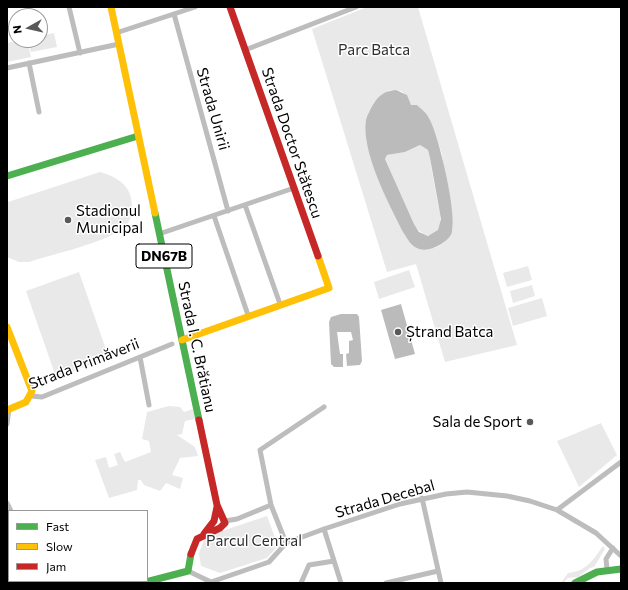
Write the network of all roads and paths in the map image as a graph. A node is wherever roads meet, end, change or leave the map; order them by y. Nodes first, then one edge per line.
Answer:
1 (70, 7) edge
2 (111, 7) edge
3 (195, 7) edge
4 (230, 7) edge
5 (356, 7) edge
6 (174, 14) junction
7 (116, 33) junction
8 (119, 44) junction
9 (245, 50) junction
10 (80, 53) junction
11 (29, 64) junction
12 (7, 68) edge
13 (39, 112) dead end
14 (138, 136) junction
15 (7, 176) edge
16 (294, 188) junction
17 (245, 205) junction
18 (228, 211) junction
19 (214, 216) junction
20 (159, 234) junction
21 (280, 304) junction
22 (248, 315) junction
23 (7, 327) edge
24 (182, 340) junction
25 (172, 344) dead end
26 (140, 357) junction
27 (31, 396) junction
28 (149, 405) dead end
29 (324, 407) dead end
30 (8, 410) edge
31 (7, 424) edge
32 (621, 462) edge
33 (422, 498) junction
34 (271, 505) junction
35 (557, 510) junction
36 (219, 520) junction
37 (324, 529) junction
38 (202, 536) junction
39 (286, 543) junction
40 (613, 548) junction
41 (621, 556) edge
42 (334, 561) junction
43 (608, 569) junction
44 (621, 569) edge
45 (188, 571) junction
46 (438, 571) junction
47 (148, 581) edge
48 (212, 582) edge
49 (301, 583) edge
50 (341, 583) edge
51 (386, 583) edge
52 (441, 583) edge
53 (575, 583) edge

1 - 10 street
2 - 7 main road, Strada I. C. Brătianu / DN67B
3 - 6 street
4 - 9 main road, Strada Doctor Stătescu
5 - 9 street
6 - 7 street
6 - 18 street, Strada Unirii
7 - 8 main road, Strada I. C. Brătianu / DN67B
8 - 10 street
8 - 14 main road, Strada I. C. Brătianu / DN67B
9 - 16 main road, Strada Doctor Stătescu
10 - 11 street
11 - 12 street
11 - 13 street
14 - 15 main road
14 - 20 main road, Strada I. C. Brătianu / DN67B
16 - 17 street
16 - 21 main road, Strada Doctor Stătescu
17 - 18 street
17 - 21 street
18 - 19 street
19 - 20 street
19 - 22 street
20 - 24 main road, Strada I. C. Brătianu / DN67B
21 - 22 main road
22 - 24 main road
23 - 27 main road
24 - 36 main road, Strada I. C. Brătianu / DN67B
25 - 26 street, Strada Primăverii
26 - 27 street, Strada Primăverii
26 - 28 street
27 - 30 main road, Strada Primăverii
29 - 34 street
30 - 31 street
32 - 35 street
33 - 35 street, Strada Decebal
33 - 37 street, Strada Decebal
33 - 46 street
34 - 36 street
34 - 39 street
35 - 40 street, Strada Decebal
36 - 38 main road
36 - 38 main road
37 - 39 street, Strada Decebal
37 - 42 street
38 - 45 main road
39 - 48 street
40 - 41 street, Strada Decebal
40 - 43 street
42 - 49 street
42 - 50 street
43 - 44 main road
43 - 53 main road
45 - 47 main road
45 - 48 street
46 - 51 street
46 - 52 street

